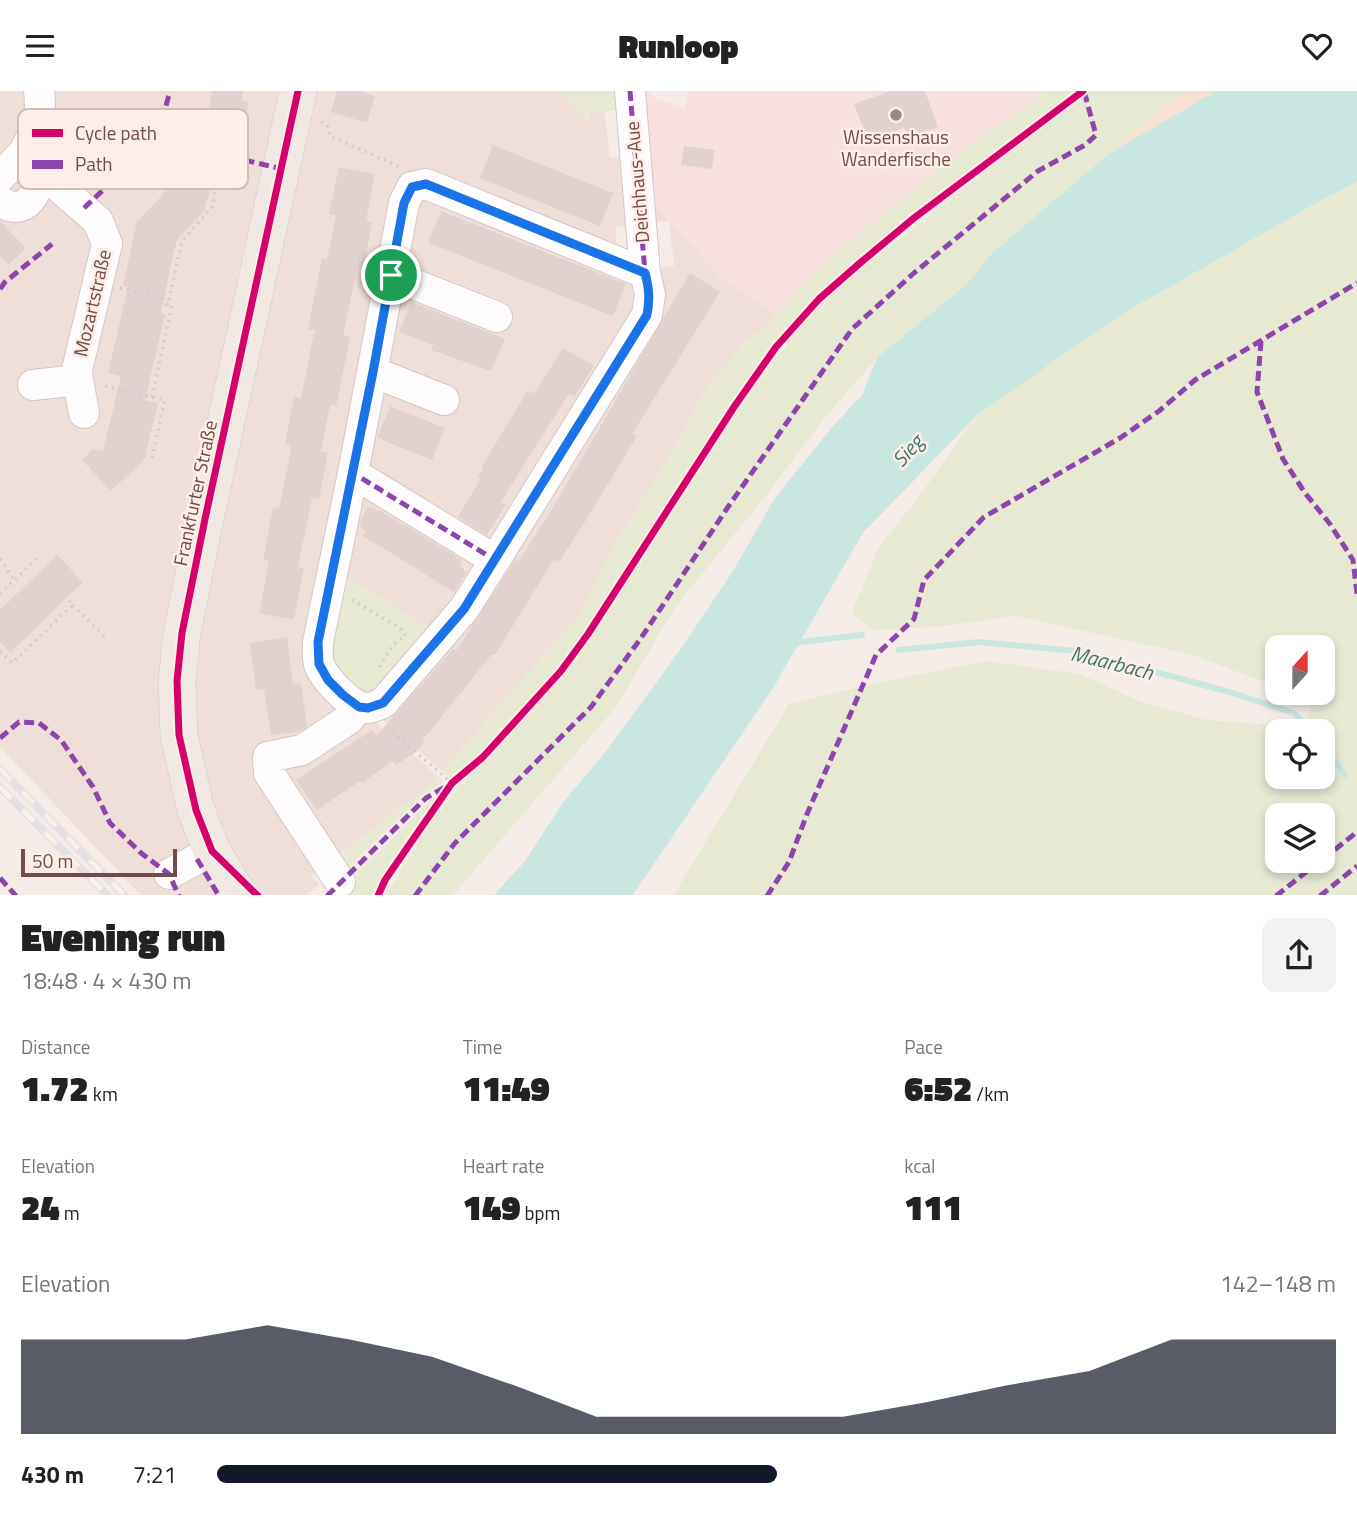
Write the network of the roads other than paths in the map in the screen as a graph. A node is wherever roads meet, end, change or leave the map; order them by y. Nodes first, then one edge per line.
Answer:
1 (39, 91) edge
2 (630, 91) edge
3 (297, 99) edge
4 (40, 109) edge
5 (18, 158) edge
6 (0, 177) edge
7 (36, 189) edge
8 (61, 189) edge
9 (0, 201) edge
10 (645, 273) junction
11 (391, 275) junction
12 (497, 317) dead end
13 (373, 372) junction
14 (78, 380) junction
15 (33, 385) dead end
16 (444, 400) dead end
17 (85, 413) dead end
18 (353, 473) junction
19 (495, 560) junction
20 (364, 708) junction
21 (212, 851) junction
22 (169, 874) dead end
23 (340, 882) dead end
24 (239, 895) edge

1 - 4 street
2 - 10 street, Deichhaus-Aue
3 - 21 main road, Frankfurter Straße
5 - 6 street
7 - 9 street
8 - 14 street, Mozartstraße
10 - 11 street, Deichhaus-Aue
10 - 19 street, Deichhaus-Aue
11 - 12 street
11 - 13 street
13 - 16 street
13 - 18 street
14 - 15 street, Mozartstraße
14 - 17 street, Mozartstraße
18 - 19 street
18 - 20 street
19 - 20 street, Deichhaus-Aue
20 - 23 street, Deichhaus-Aue
21 - 22 street
21 - 24 main road, Frankfurter Straße

